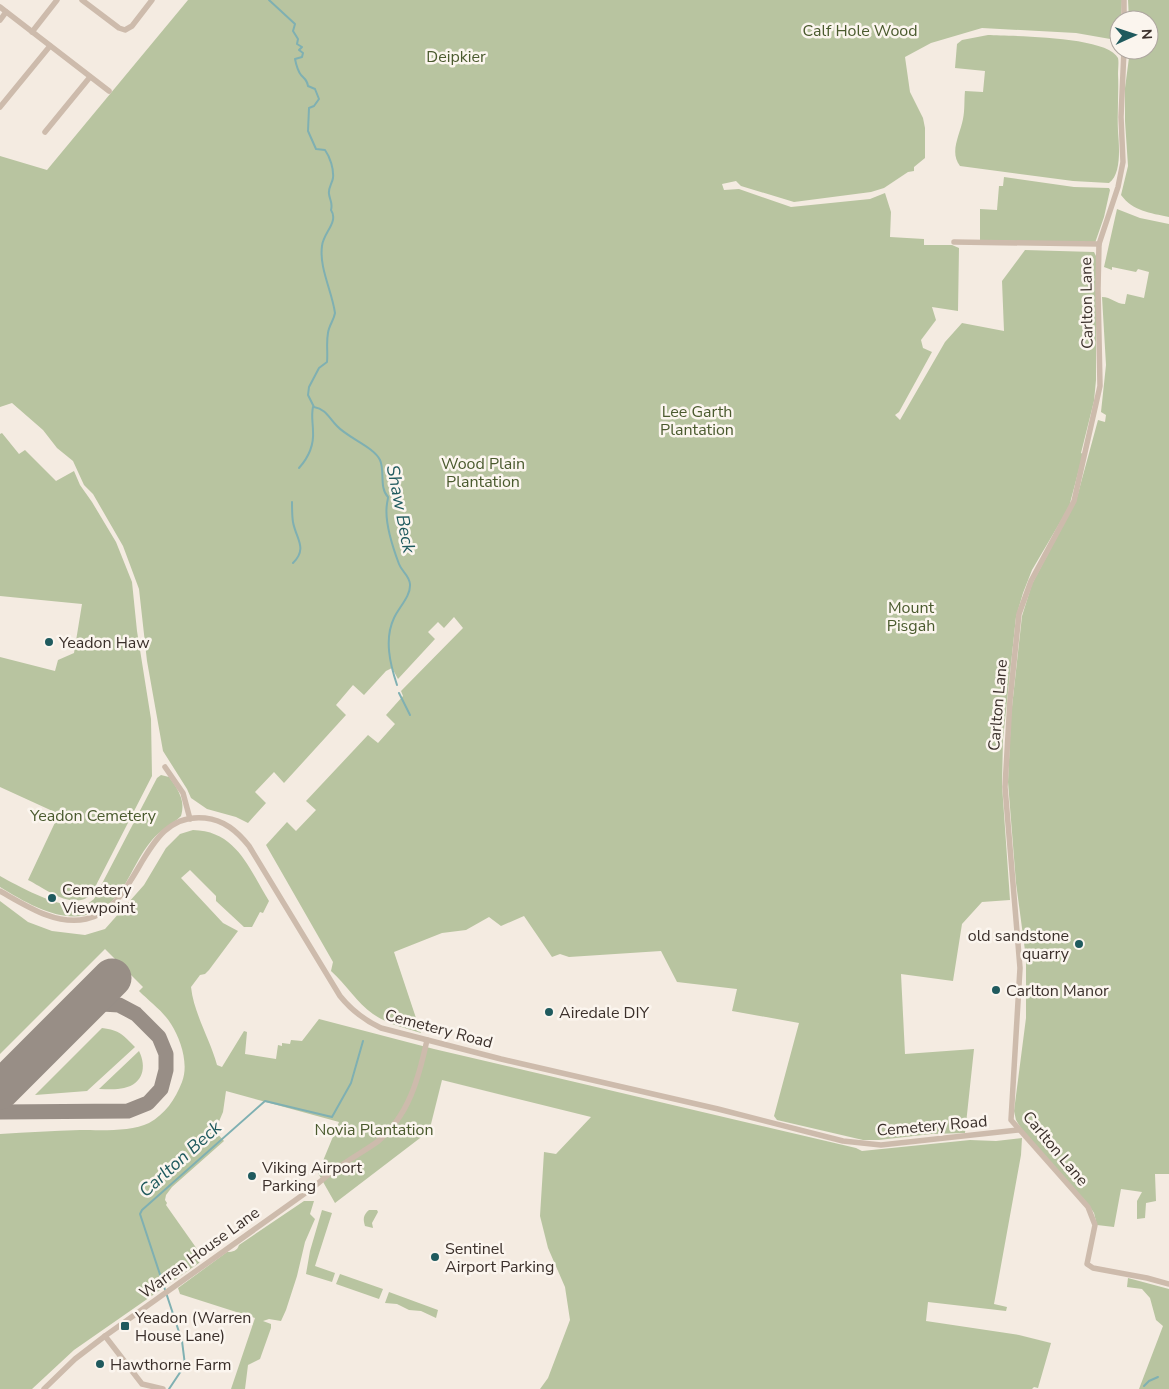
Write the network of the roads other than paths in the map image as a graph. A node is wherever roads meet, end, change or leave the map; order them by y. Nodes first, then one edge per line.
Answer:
1 (56, 0) edge
2 (82, 0) edge
3 (152, 0) edge
4 (0, 7) edge
5 (6, 12) junction
6 (0, 20) edge
7 (32, 32) junction
8 (50, 46) junction
9 (1123, 60) edge
10 (90, 77) junction
11 (109, 91) dead end
12 (0, 107) edge
13 (45, 132) dead end
14 (954, 242) dead end
15 (1099, 244) junction
16 (165, 767) dead end
17 (190, 819) junction
18 (0, 891) edge
19 (427, 1040) junction
20 (1018, 1130) junction
21 (1169, 1284) edge
22 (105, 1336) junction
23 (44, 1389) edge
24 (163, 1389) edge

1 - 7 street
2 - 3 street
4 - 5 street
5 - 6 street
5 - 7 street
7 - 8 street
8 - 10 street
8 - 12 street
9 - 15 street, Carlton Lane
10 - 11 street
10 - 13 street
14 - 15 street
15 - 20 street, Carlton Lane
16 - 17 street
17 - 18 street, Cemetery Road
17 - 19 street, Cemetery Road
19 - 20 street, Cemetery Road
19 - 22 street, Warren House Lane
20 - 21 street, Carlton Lane
22 - 23 street, Warren House Lane
22 - 24 street

